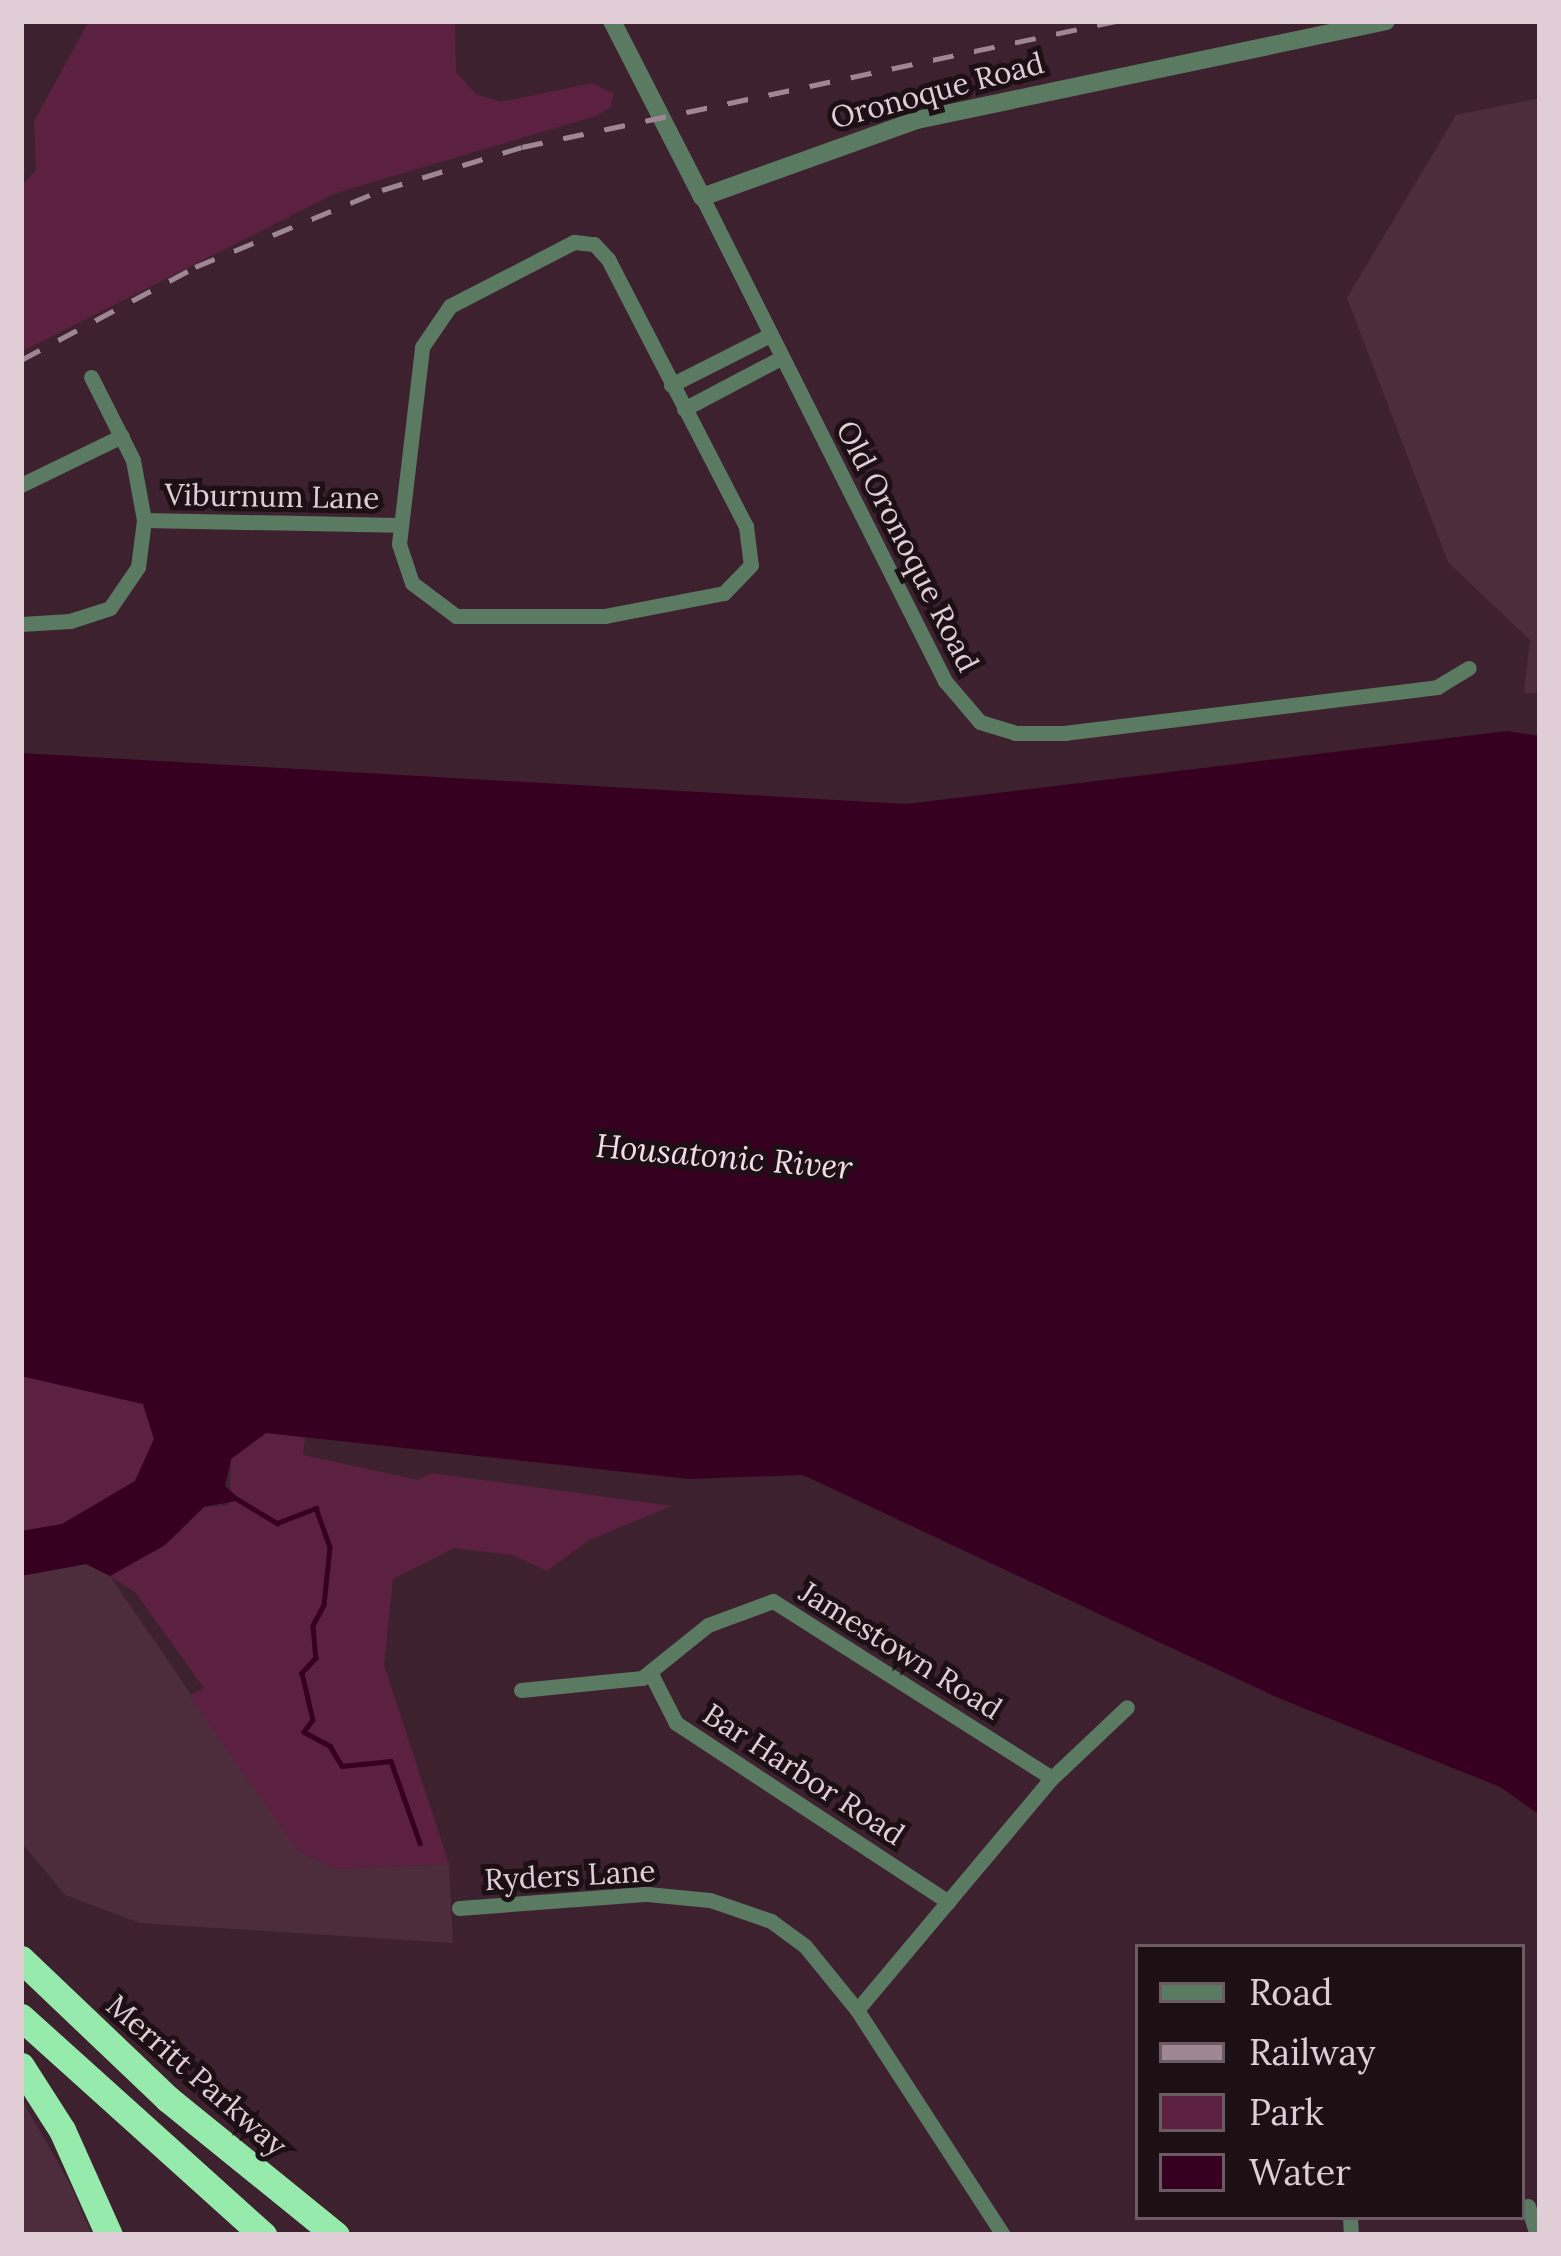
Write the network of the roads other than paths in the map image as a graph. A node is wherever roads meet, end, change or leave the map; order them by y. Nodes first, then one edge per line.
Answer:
1 (612, 21) edge
2 (1386, 21) edge
3 (702, 197) junction
4 (768, 336) junction
5 (779, 359) junction
6 (91, 376) dead end
7 (671, 385) junction
8 (684, 409) junction
9 (122, 436) junction
10 (21, 485) edge
11 (144, 520) junction
12 (398, 525) junction
13 (21, 624) edge
14 (1469, 668) dead end
15 (651, 1674) junction
16 (521, 1690) dead end
17 (1126, 1706) dead end
18 (1052, 1778) junction
19 (948, 1902) junction
20 (459, 1908) dead end
21 (21, 1958) edge
22 (857, 2010) junction
23 (21, 2017) edge
24 (21, 2066) edge
25 (1528, 2206) dead end
26 (109, 2235) edge
27 (263, 2235) edge
28 (336, 2235) edge
29 (1003, 2235) edge
30 (1537, 2235) edge

1 - 3 street
2 - 3 street, Oronoque Road
3 - 4 street, Old Oronoque Road
4 - 5 street, Old Oronoque Road
4 - 7 street
5 - 8 street
5 - 14 street, Old Oronoque Road
6 - 9 street
7 - 8 street
7 - 12 street
8 - 12 street
9 - 10 street
9 - 11 street
11 - 12 street, Viburnum Lane
11 - 13 street
15 - 16 street
15 - 18 street, Jamestown Road
15 - 19 street, Bar Harbor Road
17 - 18 street
18 - 19 street
19 - 22 street
20 - 22 street, Ryders Lane
21 - 28 highway, Merritt Parkway
22 - 29 street, Ryders Lane
23 - 27 highway
24 - 26 highway
25 - 30 street

